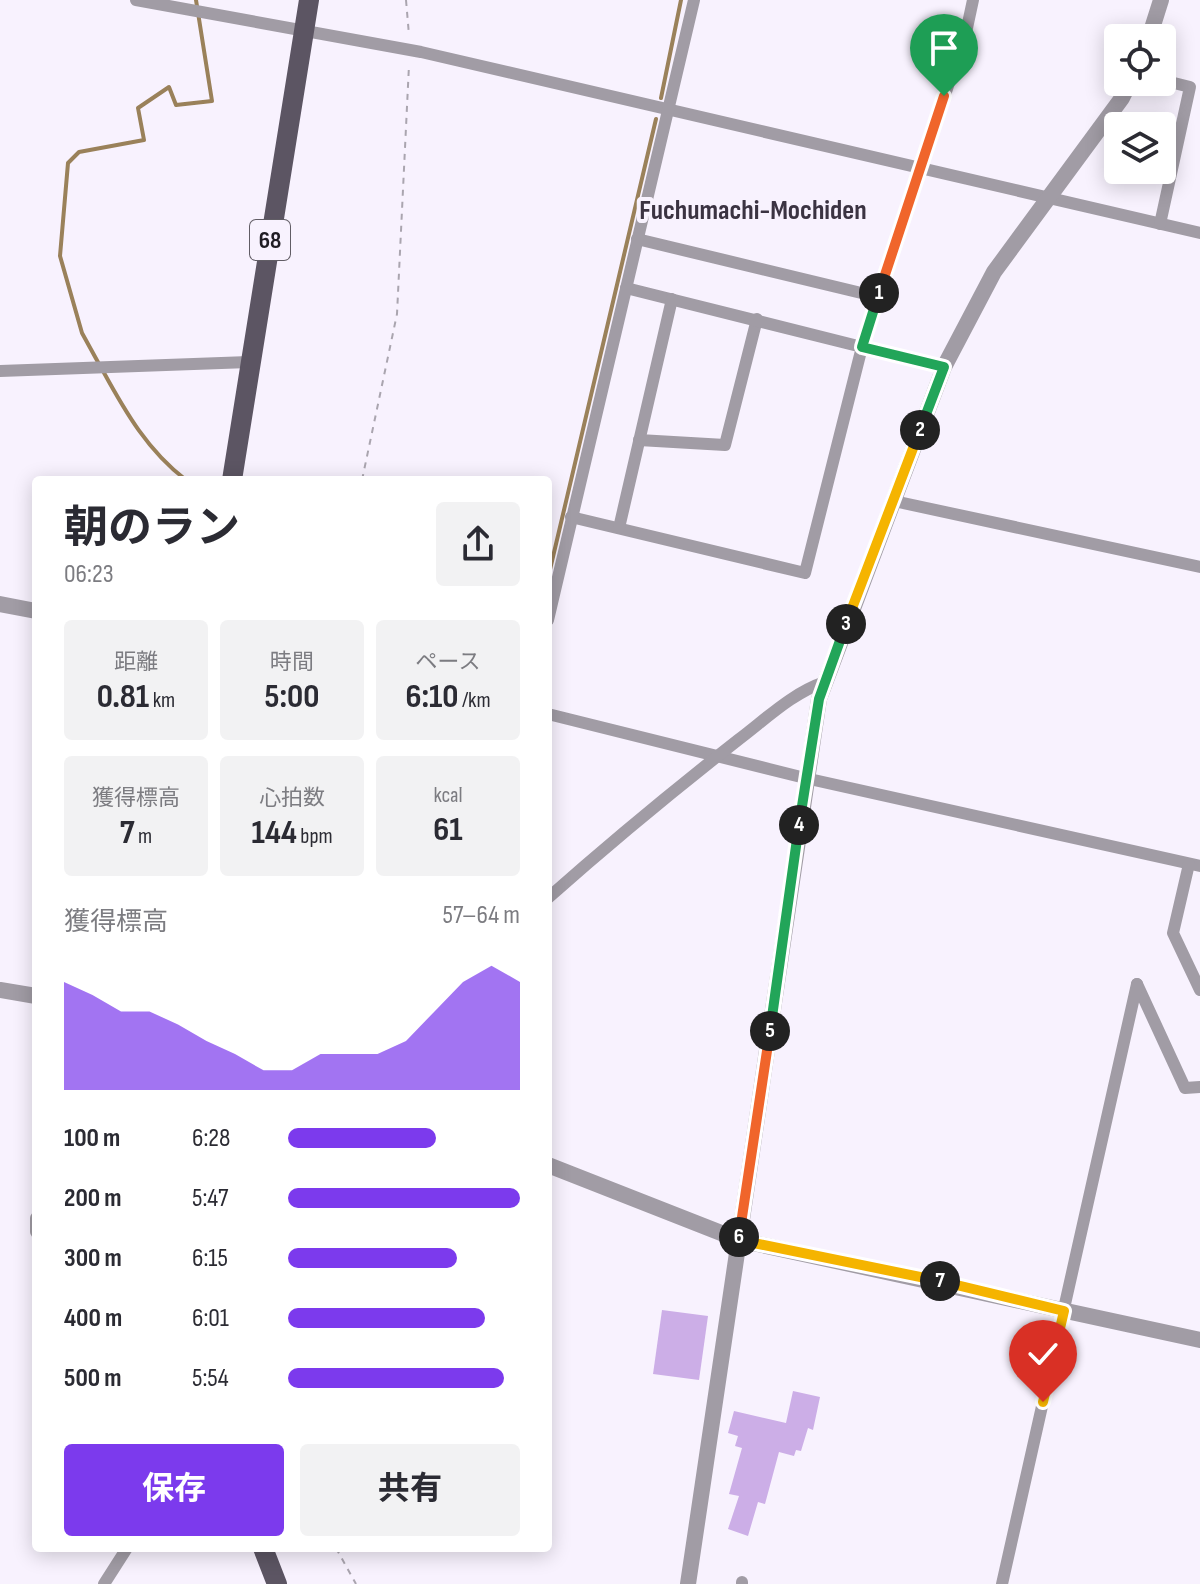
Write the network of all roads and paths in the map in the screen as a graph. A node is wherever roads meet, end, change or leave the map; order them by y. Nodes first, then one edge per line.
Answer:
1 (136, 0) edge
2 (309, 0) edge
3 (406, 0) edge
4 (694, 0) edge
5 (973, 0) edge
6 (1161, 0) edge
7 (1153, 24) edge
8 (304, 33) junction
9 (410, 50) junction
10 (1176, 84) edge
11 (1123, 96) edge
12 (669, 110) junction
13 (919, 168) junction
14 (1049, 199) junction
15 (1160, 224) junction
16 (1200, 233) edge
17 (637, 239) junction
18 (626, 288) junction
19 (878, 297) junction
20 (672, 299) junction
21 (757, 319) junction
22 (862, 347) junction
23 (249, 362) junction
24 (944, 367) junction
25 (0, 371) edge
26 (639, 440) junction
27 (233, 476) edge
28 (363, 476) edge
29 (894, 501) junction
30 (571, 517) junction
31 (619, 528) junction
32 (1200, 567) edge
33 (552, 602) edge
34 (0, 604) edge
35 (32, 610) edge
36 (825, 682) junction
37 (552, 715) edge
38 (719, 755) junction
39 (805, 778) junction
40 (1194, 865) edge
41 (552, 895) edge
42 (0, 990) edge
43 (1200, 990) edge
44 (32, 995) edge
45 (1200, 1087) edge
46 (552, 1167) edge
47 (739, 1240) junction
48 (1064, 1311) junction
49 (1200, 1340) edge
50 (124, 1552) edge
51 (265, 1552) edge
52 (338, 1552) edge
53 (104, 1584) edge
54 (277, 1584) edge
55 (356, 1584) edge
56 (688, 1584) edge
57 (1002, 1584) edge

1 - 8 street
2 - 8 main road, 68
3 - 9 path
4 - 12 street
5 - 13 street
6 - 7 street
8 - 9 street
8 - 23 main road, 68
9 - 12 street
9 - 28 path
10 - 15 street
11 - 14 street
12 - 13 street
12 - 17 street
13 - 14 street
13 - 19 street
14 - 15 street
14 - 24 street
15 - 16 street
17 - 18 street
17 - 19 street
18 - 20 street
18 - 30 street
19 - 22 street
20 - 21 street
20 - 26 street
21 - 22 street
21 - 26 street
22 - 24 street
22 - 31 street
23 - 25 street
23 - 27 main road, 68
24 - 29 street
26 - 31 street
29 - 32 street
29 - 36 street
30 - 31 street
30 - 33 street
34 - 35 street
36 - 38 street
36 - 39 street
37 - 38 street
38 - 39 street
38 - 41 street
39 - 40 street
39 - 47 street
40 - 43 street
42 - 44 street
45 - 48 street
46 - 47 street
47 - 48 street
47 - 56 street
48 - 49 street
48 - 57 street
50 - 53 street
51 - 54 main road
52 - 55 path

